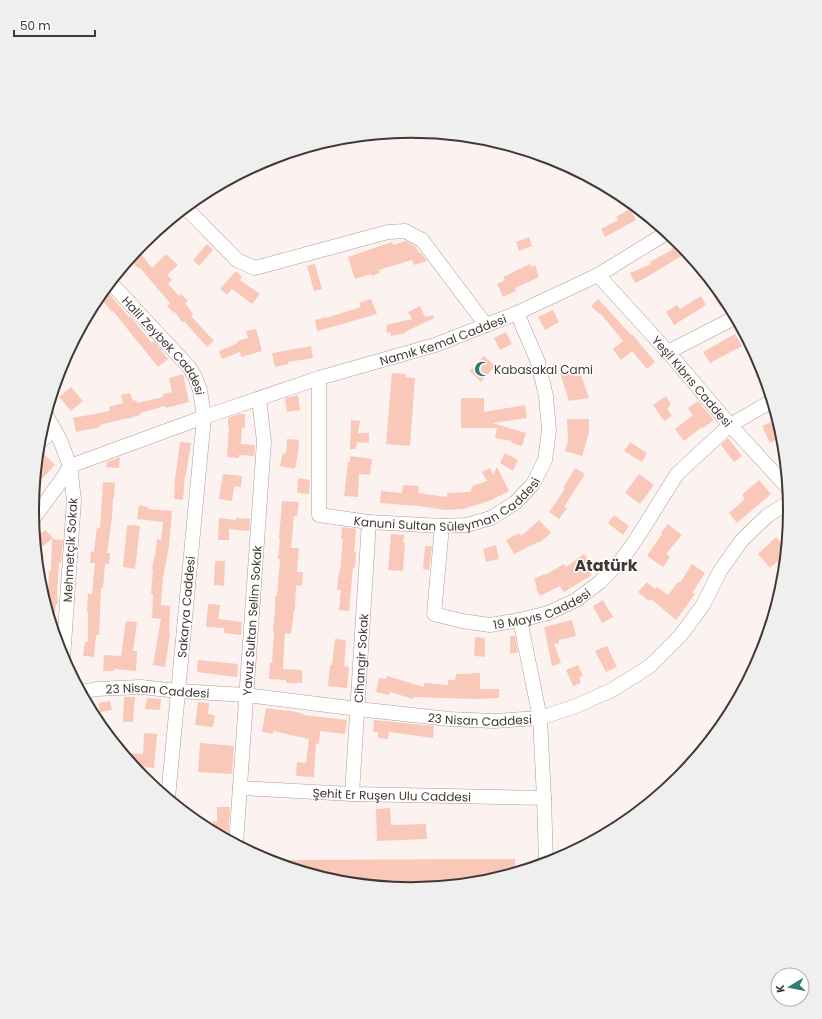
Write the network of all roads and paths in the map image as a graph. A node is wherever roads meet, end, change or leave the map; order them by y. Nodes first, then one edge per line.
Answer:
1 (188, 212) edge
2 (662, 236) edge
3 (598, 275) junction
4 (114, 286) edge
5 (517, 313) junction
6 (730, 320) edge
7 (486, 325) junction
8 (668, 352) junction
9 (319, 378) junction
10 (259, 399) junction
11 (767, 404) edge
12 (204, 417) junction
13 (50, 422) edge
14 (730, 424) junction
15 (54, 430) junction
16 (46, 436) edge
17 (70, 466) junction
18 (782, 481) edge
19 (783, 506) edge
20 (39, 511) edge
21 (369, 522) junction
22 (442, 526) junction
23 (520, 620) junction
24 (64, 644) edge
25 (87, 691) edge
26 (178, 691) junction
27 (246, 696) junction
28 (358, 710) junction
29 (540, 718) junction
30 (240, 788) junction
31 (167, 790) edge
32 (352, 794) junction
33 (544, 798) junction
34 (236, 838) edge
35 (546, 856) edge

1 - 7 street
2 - 3 street, Namık Kemal Caddesi
3 - 5 street, Namık Kemal Caddesi
3 - 8 street, Yeşil Kıbrıs Caddesi
4 - 12 street, Halil Zeybek Caddesi
5 - 7 street, Namık Kemal Caddesi
5 - 22 street, Kanuni Sultan Süleyman Caddesi
6 - 8 street
7 - 9 street, Namık Kemal Caddesi
8 - 14 street, Yeşil Kıbrıs Caddesi
9 - 10 street, Namık Kemal Caddesi
9 - 21 street, Kanuni Sultan Süleyman Caddesi
10 - 12 street, Namık Kemal Caddesi
10 - 27 street, Yavuz Sultan Selim Sokak
11 - 14 street, 19 Mayıs Caddesi
12 - 17 street, Namık Kemal Caddesi
12 - 26 street, Sakarya Caddesi
13 - 15 street, Mehmetçik Sokak
14 - 18 street, Yeşil Kıbrıs Caddesi
14 - 23 street, 19 Mayıs Caddesi
15 - 16 street
15 - 17 street, Mehmetçik Sokak
17 - 20 street
17 - 24 street, Mehmetçik Sokak
19 - 29 street, 23 Nisan Caddesi
21 - 22 street, Kanuni Sultan Süleyman Caddesi
21 - 28 street, Cihangir Sokak
22 - 23 street, 19 Mayıs Caddesi
23 - 29 street
25 - 26 street, 23 Nisan Caddesi
26 - 27 street, 23 Nisan Caddesi
26 - 31 street, Sakarya Caddesi
27 - 28 street, 23 Nisan Caddesi
27 - 30 street, Yavuz Sultan Selim Sokak
28 - 29 street, 23 Nisan Caddesi
28 - 32 street, Cihangir Sokak
29 - 33 street
30 - 32 street, Şehit Er Ruşen Ulu Caddesi
30 - 34 street, Yavuz Sultan Selim Sokak
32 - 33 street, Şehit Er Ruşen Ulu Caddesi
33 - 35 street

